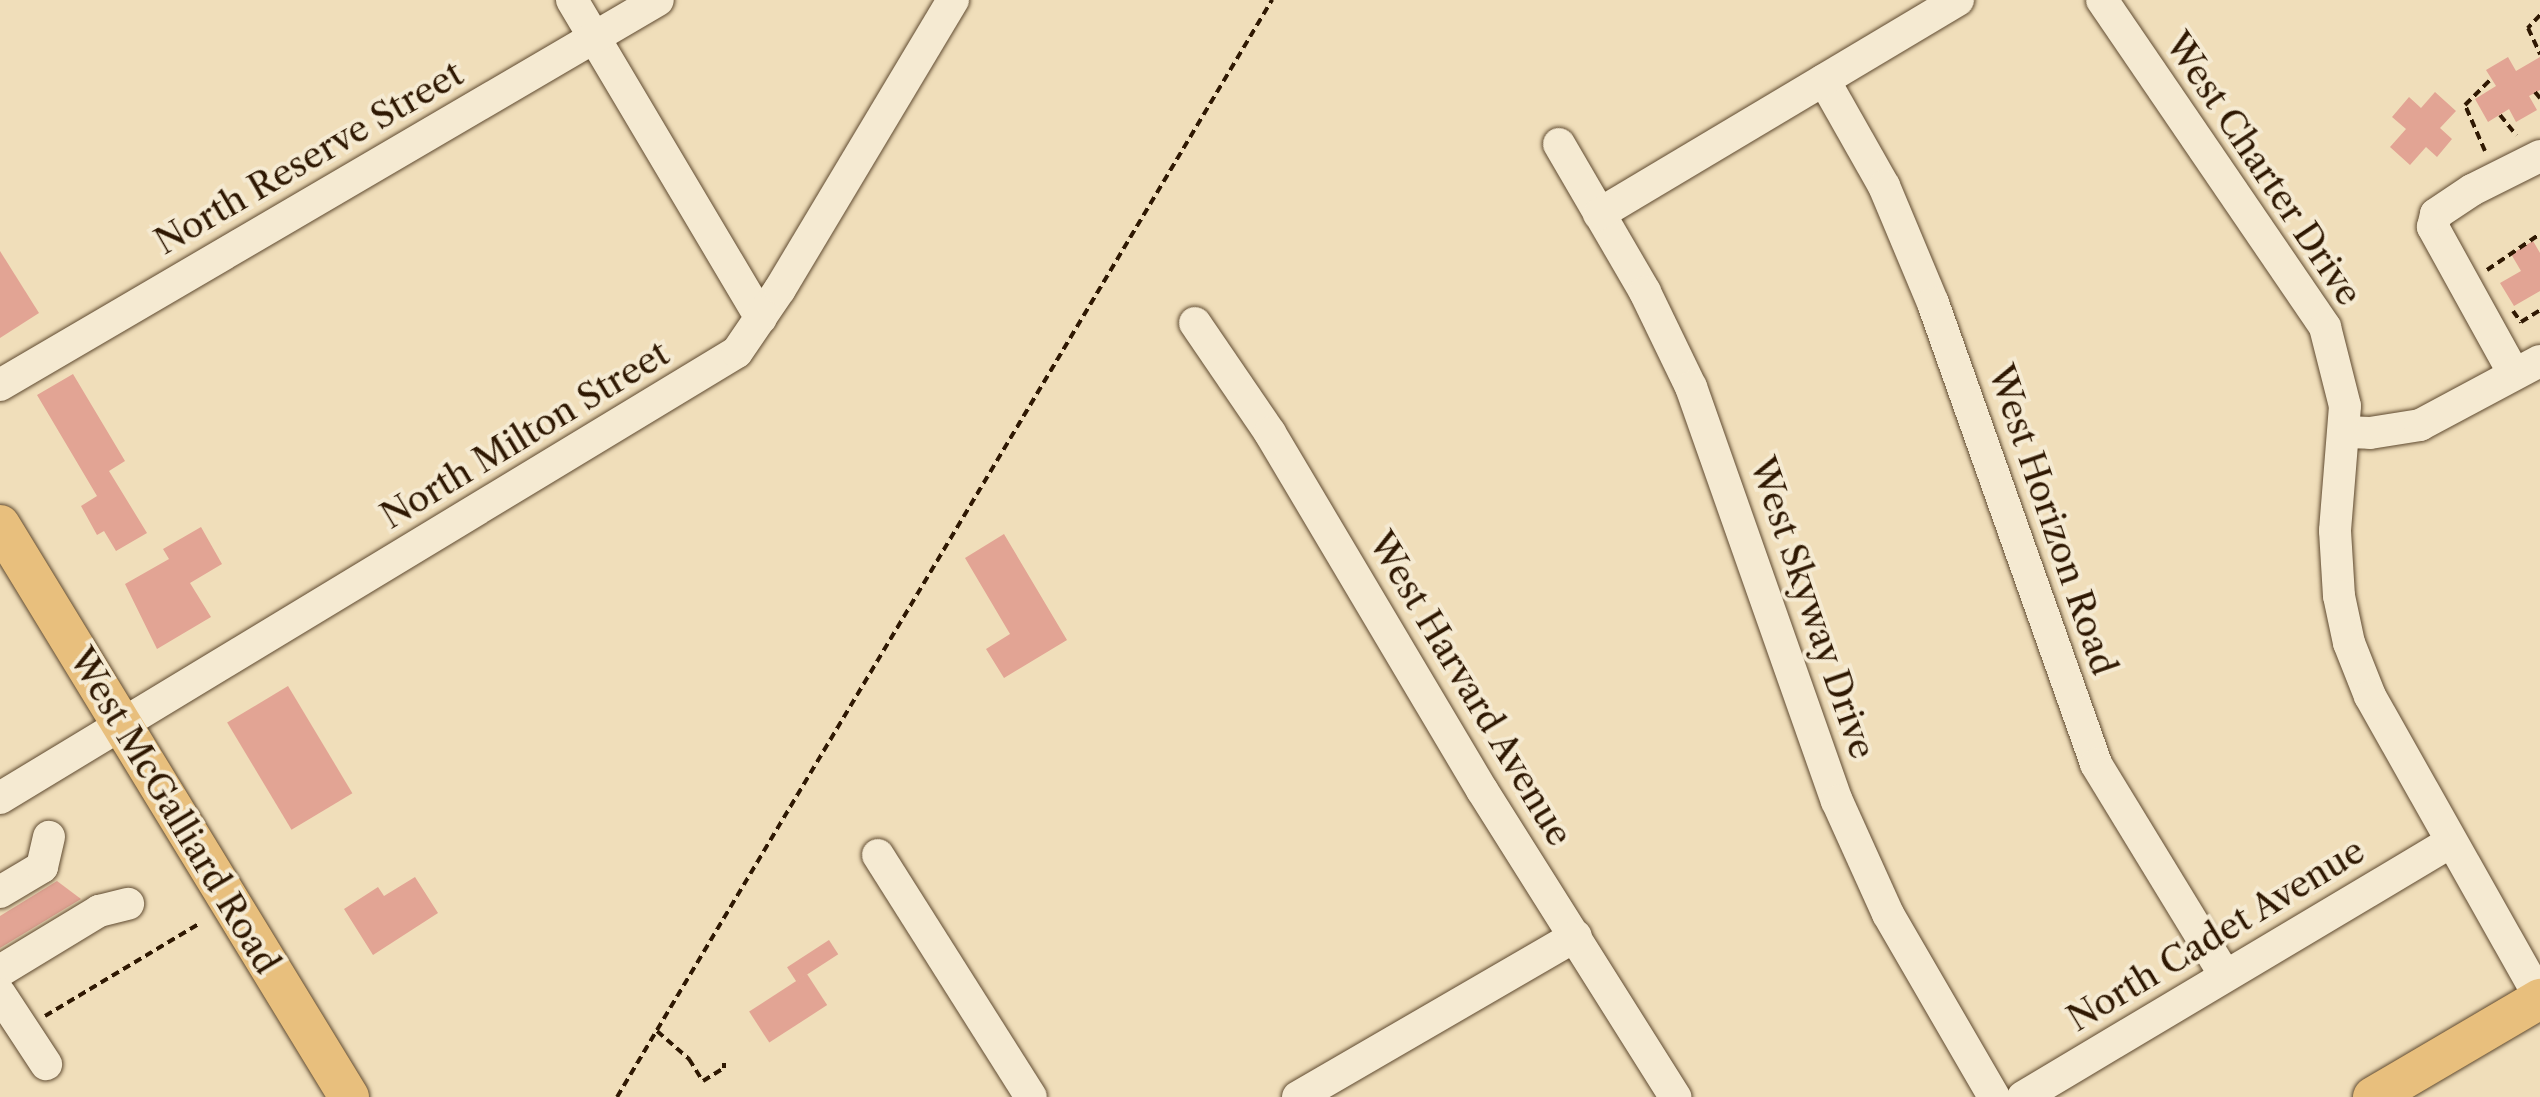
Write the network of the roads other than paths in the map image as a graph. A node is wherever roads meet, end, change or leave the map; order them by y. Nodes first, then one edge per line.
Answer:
1 (572, 0) edge
2 (658, 0) edge
3 (953, 0) edge
4 (1958, 0) edge
5 (2102, 0) edge
6 (595, 38) junction
7 (1824, 80) junction
8 (1558, 144) dead end
9 (2528, 146) edge
10 (1600, 214) junction
11 (761, 318) junction
12 (1195, 324) dead end
13 (2533, 362) edge
14 (0, 385) edge
15 (2345, 432) junction
16 (0, 526) edge
17 (121, 724) junction
18 (0, 798) edge
19 (49, 837) dead end
20 (2450, 842) junction
21 (878, 854) dead end
22 (0, 892) edge
23 (128, 904) dead end
24 (1576, 936) junction
25 (0, 971) edge
26 (2225, 975) junction
27 (0, 994) edge
28 (2536, 1007) edge
29 (46, 1064) dead end
30 (349, 1097) edge
31 (1031, 1097) edge
32 (1298, 1097) edge
33 (1675, 1097) edge
34 (1994, 1097) edge
35 (2024, 1097) edge
36 (2374, 1097) edge

1 - 6 street
2 - 6 street, North Reserve Street
3 - 11 street, North Milton Street
4 - 7 street
5 - 15 street, West Charter Drive
6 - 11 street
6 - 14 street, North Reserve Street
7 - 10 street
7 - 26 street, West Horizon Road
8 - 10 street, West Skyway Drive
9 - 13 street
10 - 34 street, West Skyway Drive
11 - 17 street, North Milton Street
12 - 24 street, West Harvard Avenue
13 - 15 street
15 - 20 street, West Charter Drive
16 - 17 main road, West McGalliard Road
17 - 18 street, North Milton Street
17 - 30 main road, West McGalliard Road
19 - 22 street
20 - 26 street, North Cadet Avenue
20 - 28 street, West Charter Drive
21 - 31 street
23 - 25 street
24 - 32 street
24 - 33 street, West Harvard Avenue
26 - 35 street, North Cadet Avenue
27 - 29 street
28 - 36 main road

